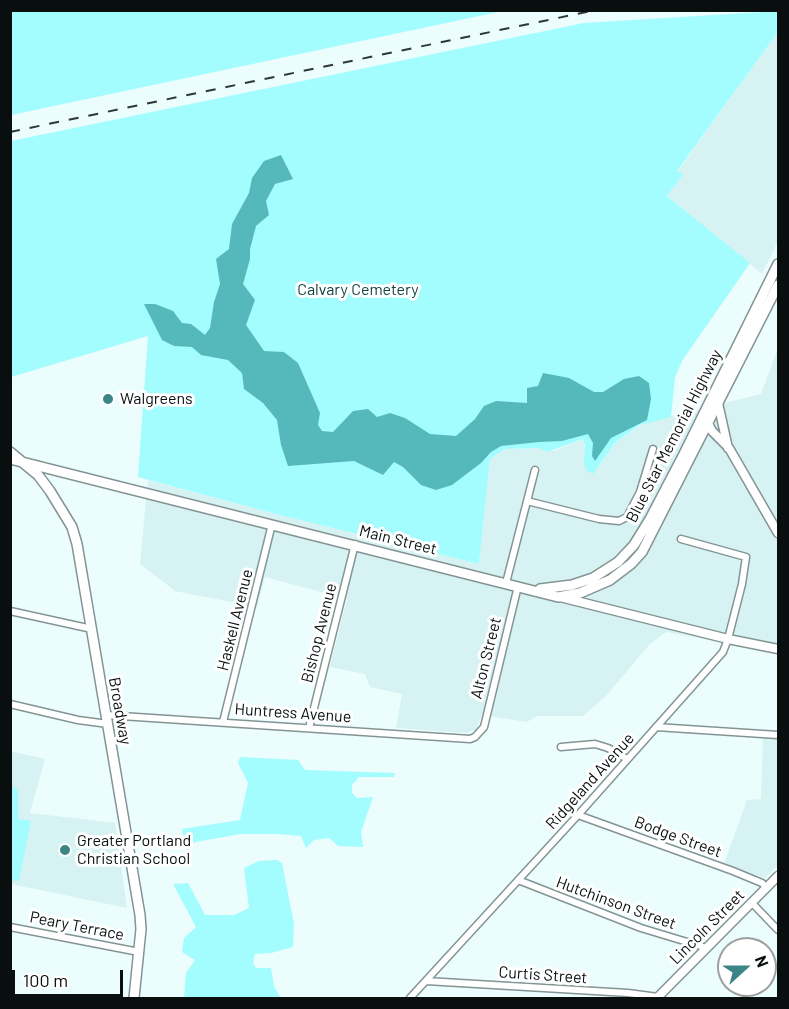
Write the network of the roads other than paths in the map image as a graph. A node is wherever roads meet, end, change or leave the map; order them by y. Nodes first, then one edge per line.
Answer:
1 (778, 264) edge
2 (778, 285) edge
3 (718, 403) junction
4 (705, 419) junction
5 (729, 448) junction
6 (653, 449) dead end
7 (10, 453) edge
8 (10, 459) edge
9 (25, 464) junction
10 (535, 470) dead end
11 (527, 501) junction
12 (272, 524) junction
13 (778, 533) edge
14 (681, 539) dead end
15 (355, 544) junction
16 (506, 583) junction
17 (522, 587) junction
18 (558, 597) junction
19 (10, 611) edge
20 (92, 629) junction
21 (728, 639) junction
22 (778, 649) edge
23 (10, 704) edge
24 (107, 719) junction
25 (223, 722) junction
26 (656, 727) junction
27 (309, 728) junction
28 (478, 735) joint
29 (778, 735) edge
30 (561, 747) dead end
31 (627, 759) junction
32 (578, 815) junction
33 (778, 876) edge
34 (518, 880) junction
35 (767, 888) junction
36 (752, 903) junction
37 (10, 927) edge
38 (778, 930) edge
39 (707, 948) junction
40 (139, 952) junction
41 (426, 981) junction
42 (657, 998) edge
43 (134, 999) edge
44 (410, 999) edge

1 - 4 main road, Blue Star Memorial Highway
2 - 3 main road, Blue Star Memorial Highway
3 - 4 main road, Blue Star Memorial Highway
3 - 5 main road
4 - 5 main road
4 - 17 main road, Blue Star Memorial Highway
4 - 18 main road, Blue Star Memorial Highway
5 - 13 main road
6 - 11 street
7 - 9 main road, Broadway
8 - 9 main road, Main Street
9 - 12 main road, Main Street
9 - 20 main road, Broadway
10 - 11 street
11 - 16 street
12 - 15 main road, Main Street
12 - 25 street, Haskell Avenue
14 - 21 street, Ridgeland Avenue
15 - 16 main road, Main Street
15 - 27 street, Bishop Avenue
16 - 17 main road, Main Street
17 - 18 main road, Main Street
17 - 28 street, Alton Street
18 - 21 main road, Main Street
19 - 20 street
20 - 24 main road, Broadway
21 - 22 main road, Main Street
21 - 26 street, Ridgeland Avenue
23 - 24 street, Huntress Avenue
24 - 25 street, Huntress Avenue
24 - 40 main road, Broadway
25 - 27 street, Huntress Avenue
26 - 29 street
26 - 31 street, Ridgeland Avenue
27 - 28 street, Huntress Avenue
30 - 31 street
31 - 32 street, Ridgeland Avenue
32 - 34 street, Ridgeland Avenue
32 - 35 street, Bodge Street
33 - 35 main road, Lincoln Street
34 - 39 street, Hutchinson Street
34 - 41 street, Ridgeland Avenue
35 - 36 main road, Lincoln Street
36 - 38 street
36 - 39 main road, Lincoln Street
37 - 40 street, Peary Terrace
39 - 42 main road, Lincoln Street
40 - 43 main road, Broadway
41 - 42 street, Curtis Street
41 - 44 street, Ridgeland Avenue

